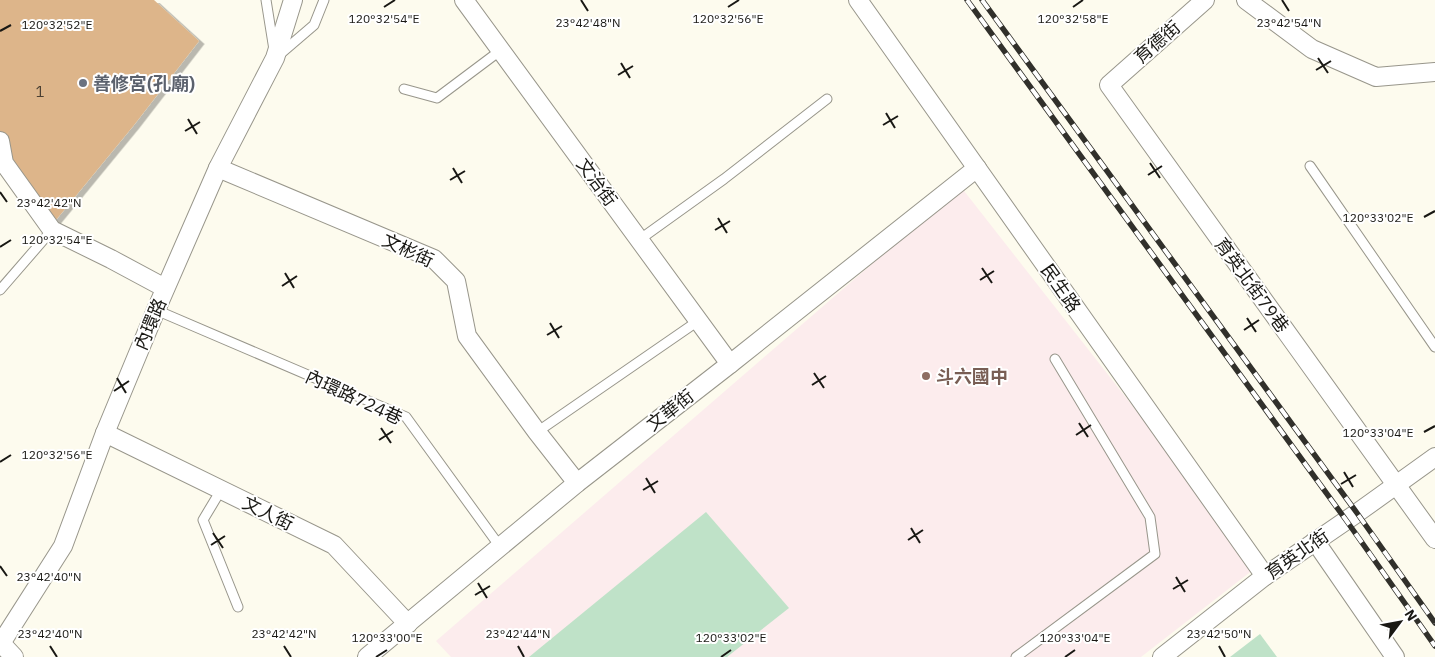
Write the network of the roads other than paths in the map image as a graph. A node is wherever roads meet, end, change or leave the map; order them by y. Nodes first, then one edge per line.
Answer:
1 (266, 0) edge
2 (293, 0) edge
3 (324, 0) edge
4 (464, 0) edge
5 (858, 0) edge
6 (1205, 0) edge
7 (1246, 0) edge
8 (501, 50) junction
9 (275, 58) junction
10 (1435, 72) edge
11 (1109, 84) joint
12 (404, 89) dead end
13 (827, 99) dead end
14 (0, 141) edge
15 (1310, 166) dead end
16 (218, 168) junction
17 (977, 168) junction
18 (52, 230) junction
19 (639, 240) junction
20 (165, 288) junction
21 (0, 290) edge
22 (156, 310) junction
23 (698, 321) junction
24 (1435, 347) edge
25 (1055, 359) dead end
26 (730, 364) junction
27 (537, 432) junction
28 (104, 433) junction
29 (1435, 457) edge
30 (577, 482) junction
31 (1396, 485) junction
32 (221, 490) junction
33 (1435, 539) edge
34 (1315, 541) junction
35 (500, 548) junction
36 (1264, 576) junction
37 (238, 607) dead end
38 (408, 624) junction
39 (0, 644) edge
40 (14, 657) edge
41 (367, 657) edge
42 (1016, 657) edge
43 (1162, 657) edge
44 (1395, 657) edge

1 - 9 lane
2 - 9 street, 內環路
3 - 9 lane
4 - 8 street, 文治街
5 - 17 street, 民生路
6 - 11 street, 育德街
7 - 10 street
8 - 12 lane
8 - 19 street, 文治街
9 - 16 street, 內環路
11 - 31 street, 育英北街79巷
13 - 19 lane
14 - 18 street
15 - 24 lane
16 - 20 street, 內環路
16 - 27 street, 文彬街
17 - 26 street, 文華街
17 - 36 street, 民生路
18 - 20 street
18 - 21 lane
19 - 23 street, 文治街
20 - 22 street, 內環路
22 - 28 street, 內環路
22 - 35 lane, 內環路724巷
23 - 26 street, 文治街
23 - 27 lane
25 - 42 lane
26 - 30 street, 文華街
27 - 30 street, 文彬街
28 - 32 street, 文人街
28 - 39 street, 內環路
29 - 31 street, 育英北街
30 - 35 street, 文華街
31 - 33 street, 育英北街79巷
31 - 34 street, 育英北街
32 - 37 lane
32 - 38 street, 文人街
34 - 36 street, 育英北街
34 - 44 street
35 - 38 street, 文華街
36 - 43 street, 育英北街
38 - 41 street, 文華街
39 - 40 street

